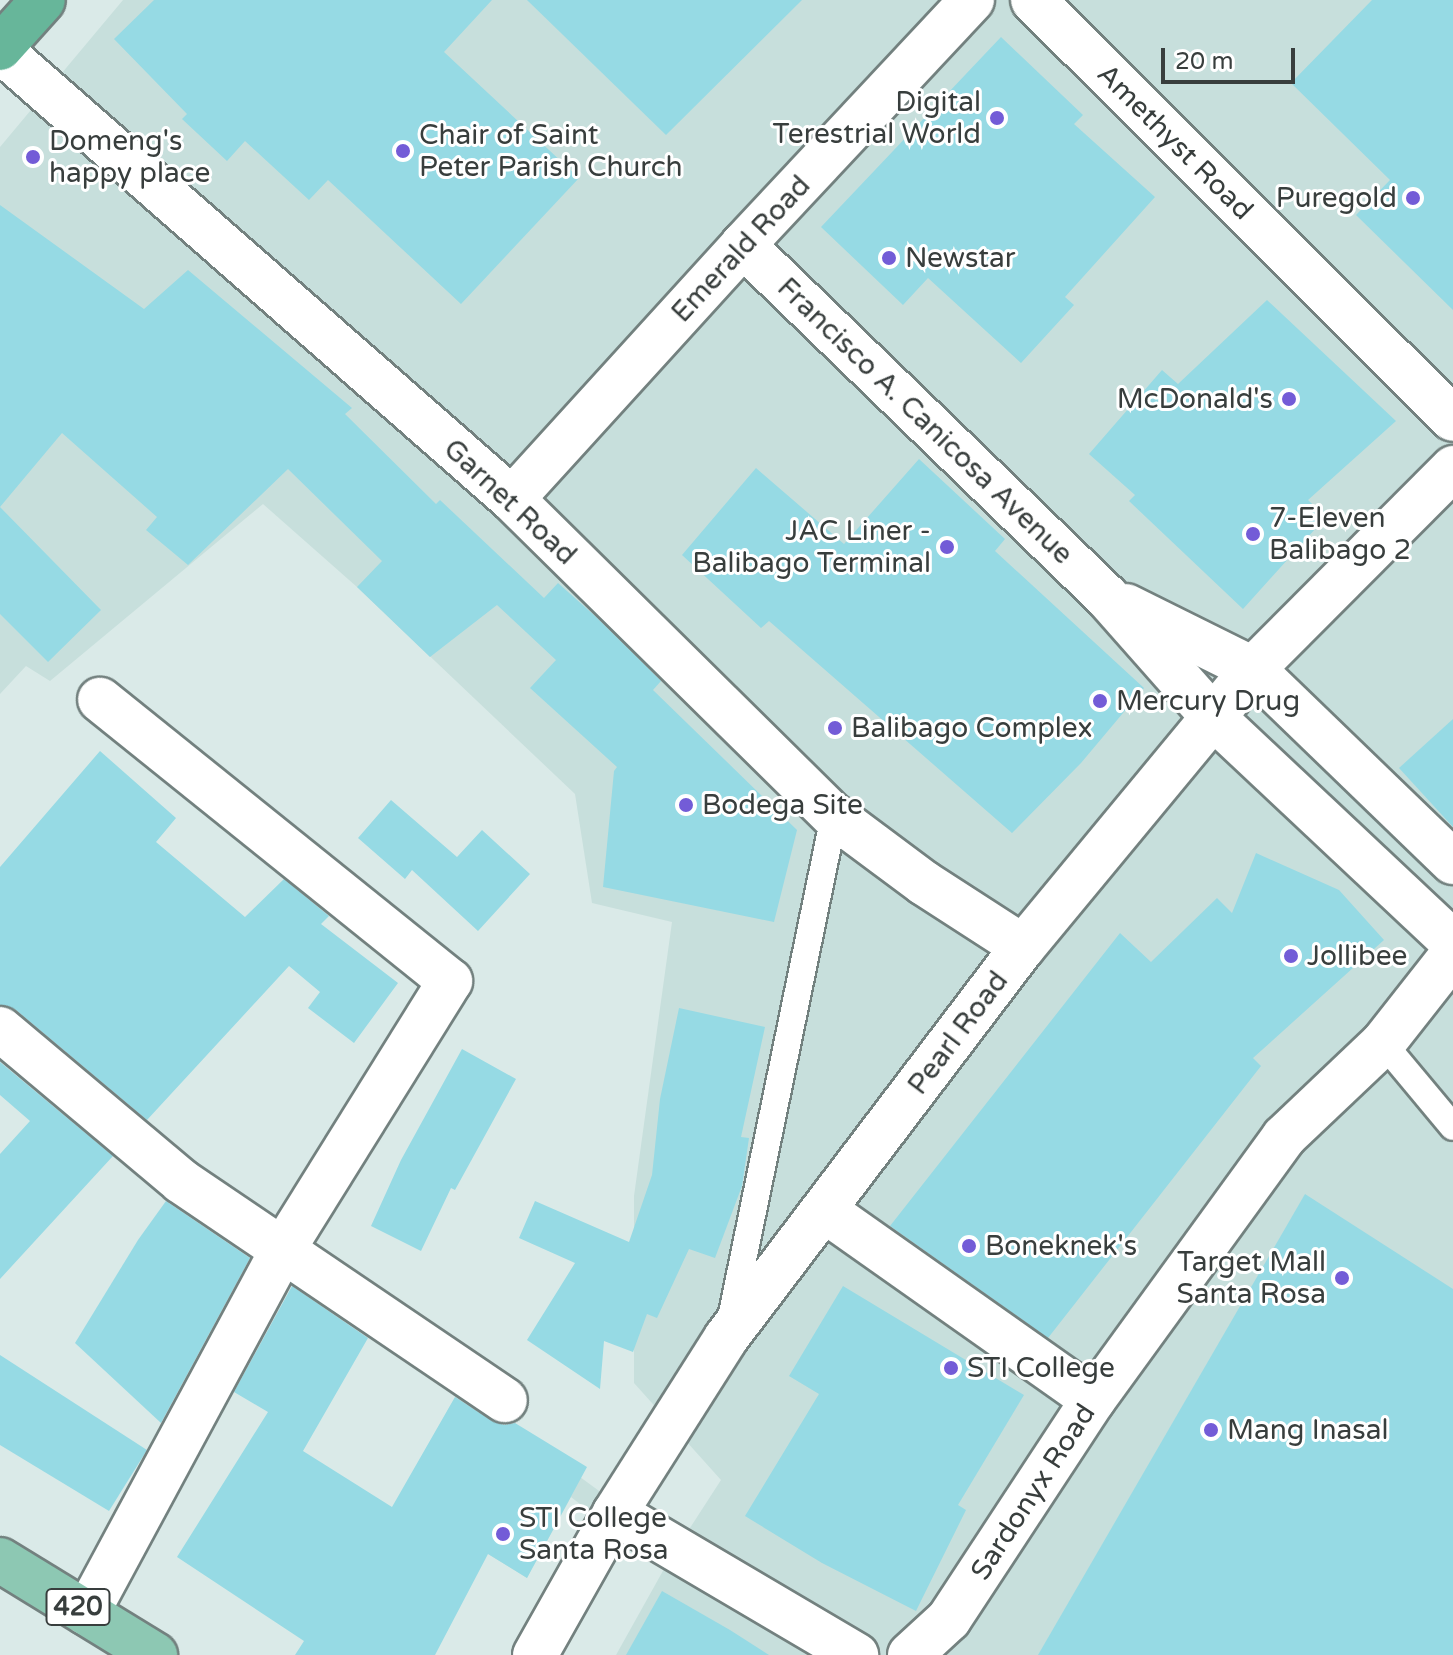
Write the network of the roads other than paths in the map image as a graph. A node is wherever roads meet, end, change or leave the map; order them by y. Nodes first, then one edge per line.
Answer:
1 (43, 0) edge
2 (972, 0) edge
3 (1033, 0) edge
4 (0, 49) edge
5 (743, 245) junction
6 (1453, 419) edge
7 (1453, 468) edge
8 (512, 499) junction
9 (1106, 596) junction
10 (1253, 669) junction
11 (100, 700) dead end
12 (1213, 717) junction
13 (834, 816) junction
14 (1453, 862) edge
15 (1453, 942) edge
16 (1023, 947) junction
17 (1453, 954) edge
18 (0, 1029) edge
19 (1383, 1043) junction
20 (1453, 1127) edge
21 (824, 1210) junction
22 (282, 1251) junction
23 (726, 1338) junction
24 (505, 1400) dead end
25 (1093, 1400) junction
26 (615, 1513) junction
27 (0, 1560) edge
28 (87, 1613) junction
29 (155, 1655) edge
30 (535, 1655) edge
31 (856, 1655) edge
32 (910, 1655) edge

1 - 4 highway
2 - 5 street, Emerald Road
3 - 6 street, Amethyst Road
4 - 8 street, Garnet Road
5 - 8 street, Emerald Road
5 - 9 street, Francisco A. Canicosa Avenue
7 - 10 street, Pearl Road
8 - 13 street, Garnet Road
9 - 10 street, Francisco A. Canicosa Avenue
9 - 12 street, Francisco A. Canicosa Avenue
10 - 12 street, Pearl Road
10 - 14 street, Francisco A. Canicosa Avenue
11 - 22 street
12 - 15 street, Francisco A. Canicosa Avenue
12 - 16 street, Pearl Road
13 - 16 street, Garnet Road
13 - 23 lane
16 - 21 street, Pearl Road
17 - 19 street, Sardonyx Road
18 - 22 street
19 - 20 lane
19 - 25 street, Sardonyx Road
21 - 23 street, Pearl Road
21 - 25 street
22 - 24 street
22 - 28 street
23 - 26 street, Pearl Road
25 - 32 street, Sardonyx Road
26 - 30 street, Pearl Road
26 - 31 street
27 - 28 main road, 420
28 - 29 main road, 420

